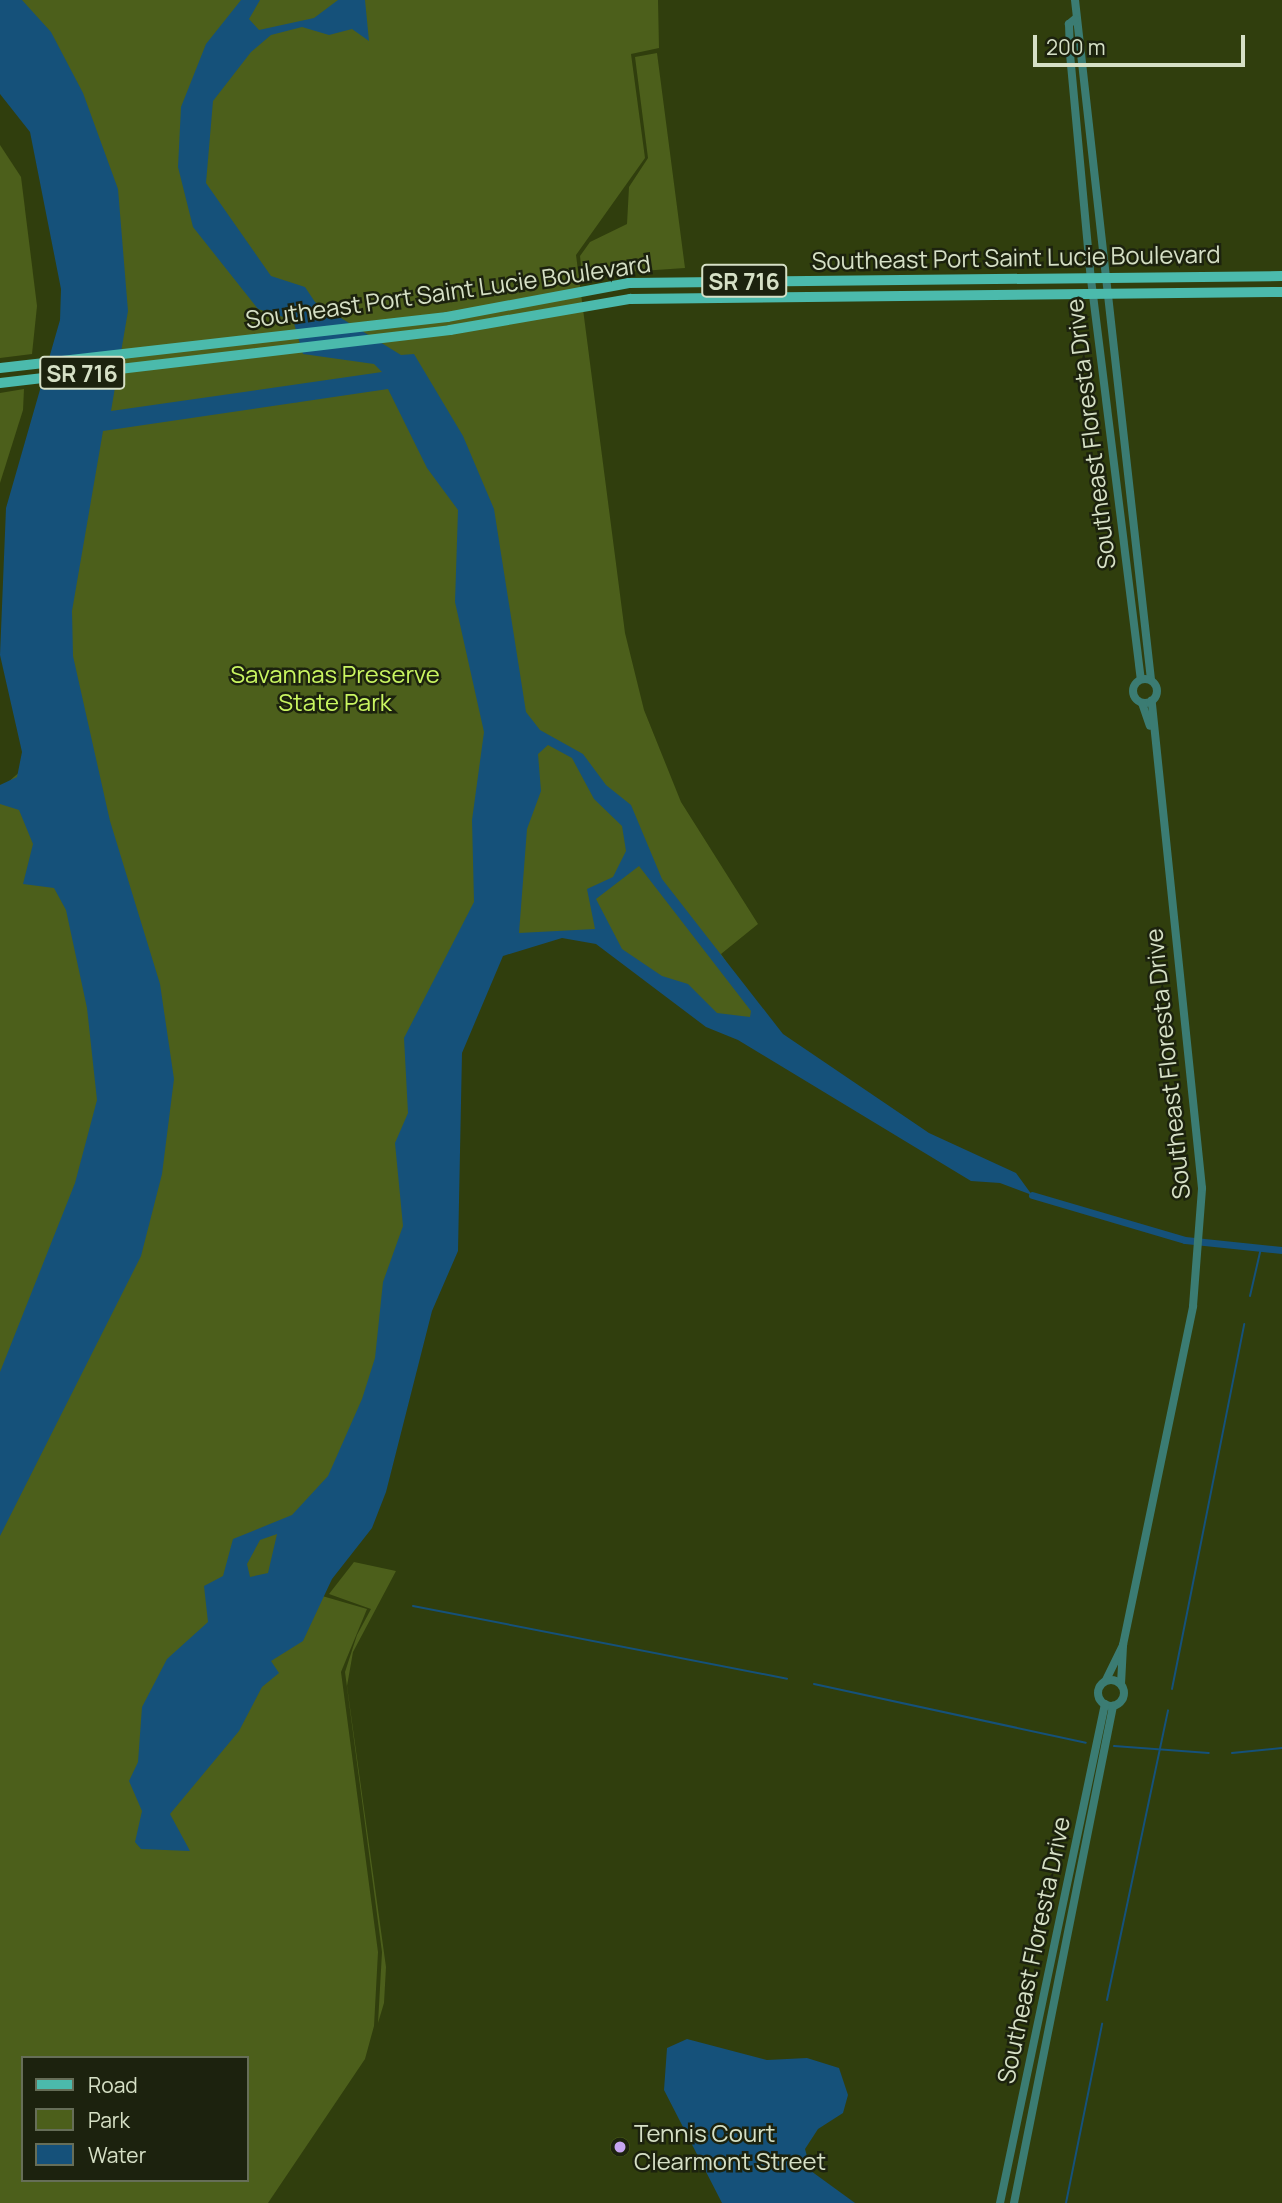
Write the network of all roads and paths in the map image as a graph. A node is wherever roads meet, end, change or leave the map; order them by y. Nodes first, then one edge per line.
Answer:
1 (1075, 0) edge
2 (1075, 19) junction
3 (1282, 276) edge
4 (1105, 278) junction
5 (1091, 279) junction
6 (698, 281) junction
7 (1282, 292) edge
8 (1107, 294) junction
9 (1093, 295) junction
10 (665, 298) junction
11 (0, 368) edge
12 (0, 383) edge
13 (1141, 680) junction
14 (1151, 680) junction
15 (1152, 701) junction
16 (1142, 703) junction
17 (1150, 726) junction
18 (1123, 1645) junction
19 (1107, 1680) junction
20 (1121, 1684) junction
21 (1109, 1705) junction
22 (1000, 2203) edge
23 (1014, 2203) edge

1 - 2 street, Southeast Floresta Drive
2 - 4 street, Southeast Floresta Drive
2 - 5 street, Southeast Floresta Drive
3 - 4 main road, Southeast Port Saint Lucie Boulevard / SR 716
4 - 5 main road, Southeast Port Saint Lucie Boulevard / SR 716
4 - 8 street, Southeast Floresta Drive
5 - 6 main road, Southeast Port Saint Lucie Boulevard / SR 716
5 - 9 street, Southeast Floresta Drive
6 - 10 main road
6 - 11 main road, Southeast Port Saint Lucie Boulevard / SR 716
7 - 8 main road, Southeast Port Saint Lucie Boulevard / SR 716
8 - 9 main road, Southeast Port Saint Lucie Boulevard / SR 716
8 - 14 street, Southeast Floresta Drive
9 - 10 main road, Southeast Port Saint Lucie Boulevard / SR 716
9 - 13 street, Southeast Floresta Drive
10 - 12 main road, Southeast Port Saint Lucie Boulevard / SR 716
13 - 14 street
13 - 16 street
14 - 15 street
15 - 16 street
15 - 17 street, Southeast Floresta Drive
16 - 17 street, Southeast Floresta Drive
17 - 18 street, Southeast Floresta Drive
18 - 19 street, Southeast Floresta Drive
18 - 20 street, Southeast Floresta Drive
19 - 20 street
19 - 21 street
20 - 21 street
21 - 22 street, Southeast Floresta Drive
21 - 23 street, Southeast Floresta Drive

